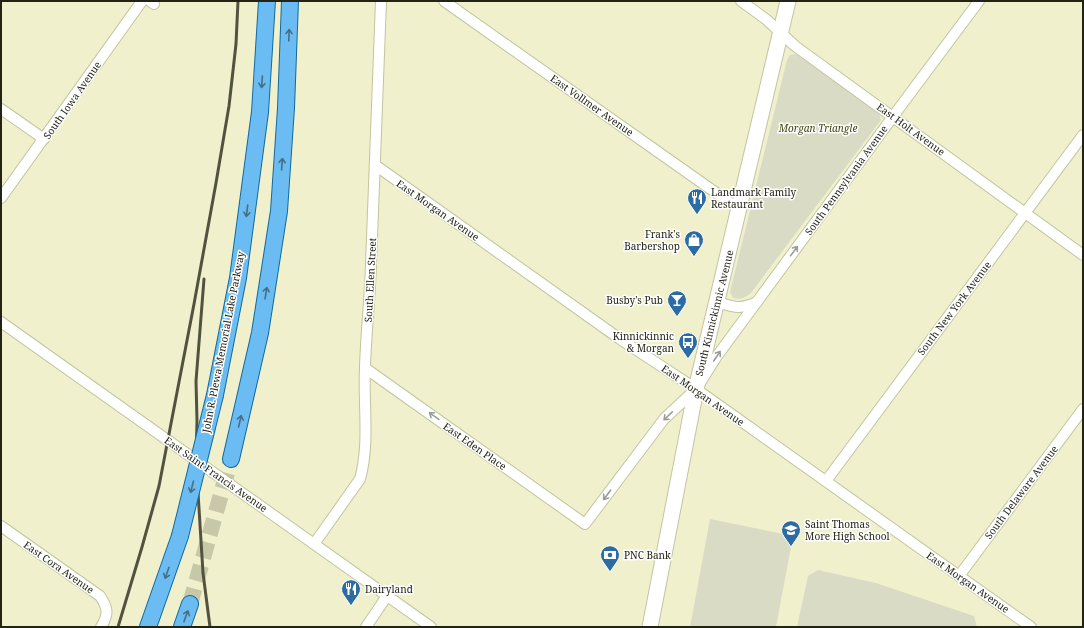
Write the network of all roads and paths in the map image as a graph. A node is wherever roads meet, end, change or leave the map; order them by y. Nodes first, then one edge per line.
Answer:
1 (142, 1) edge
2 (267, 1) edge
3 (290, 1) edge
4 (381, 1) edge
5 (444, 1) edge
6 (741, 1) edge
7 (788, 1) edge
8 (979, 1) edge
9 (781, 32) junction
10 (1, 109) edge
11 (893, 116) junction
12 (1083, 136) edge
13 (44, 139) junction
14 (375, 165) junction
15 (1, 198) edge
16 (739, 209) junction
17 (1025, 213) junction
18 (1083, 255) edge
19 (717, 302) junction
20 (757, 302) junction
21 (1, 322) edge
22 (364, 368) junction
23 (696, 389) junction
24 (1083, 409) edge
25 (231, 459) tunnel mouth
26 (826, 481) junction
27 (585, 524) joint
28 (1, 526) edge
29 (314, 544) junction
30 (959, 576) junction
31 (387, 596) junction
32 (190, 604) tunnel mouth
33 (101, 627) edge
34 (148, 627) edge
35 (182, 627) edge
36 (366, 627) edge
37 (430, 627) edge
38 (650, 627) edge
39 (1031, 627) edge

1 - 13 street, South Iowa Avenue
2 -> 34 main road, John R. Plewa Memorial Lake Parkway, bridge
25 -> 3 main road
4 - 14 street, South Ellen Street
5 - 16 street, East Vollmer Avenue
6 - 9 street, East Holt Avenue
7 - 9 main road, South Kinnickinnic Avenue
8 - 11 street, South Pennsylvania Avenue
9 - 11 street, East Holt Avenue
9 - 16 main road, South Kinnickinnic Avenue
10 - 13 street
11 - 17 street, East Holt Avenue
20 -> 11 street, South Pennsylvania Avenue
12 - 17 street, South New York Avenue
13 - 15 street, South Iowa Avenue
14 - 22 street, South Ellen Street
14 - 23 street, East Morgan Avenue
16 - 19 main road, South Kinnickinnic Avenue
17 - 18 street, East Holt Avenue
17 - 26 street, South New York Avenue
19 - 20 street
19 - 23 main road, South Kinnickinnic Avenue
23 -> 20 street, South Pennsylvania Avenue
21 - 29 street, East Saint Francis Avenue
27 -> 22 street, East Eden Place
22 - 29 street, South Ellen Street
23 - 26 street, East Morgan Avenue
23 -> 27 street, South Pennsylvania Avenue
23 - 38 main road, South Kinnickinnic Avenue
24 - 30 street, South Delaware Avenue
26 - 30 street, East Morgan Avenue
28 - 33 street, East Cora Avenue
29 - 31 street, East Saint Francis Avenue
30 - 39 street, East Morgan Avenue
31 - 36 street
31 - 37 street, East Saint Francis Avenue
35 -> 32 main road

